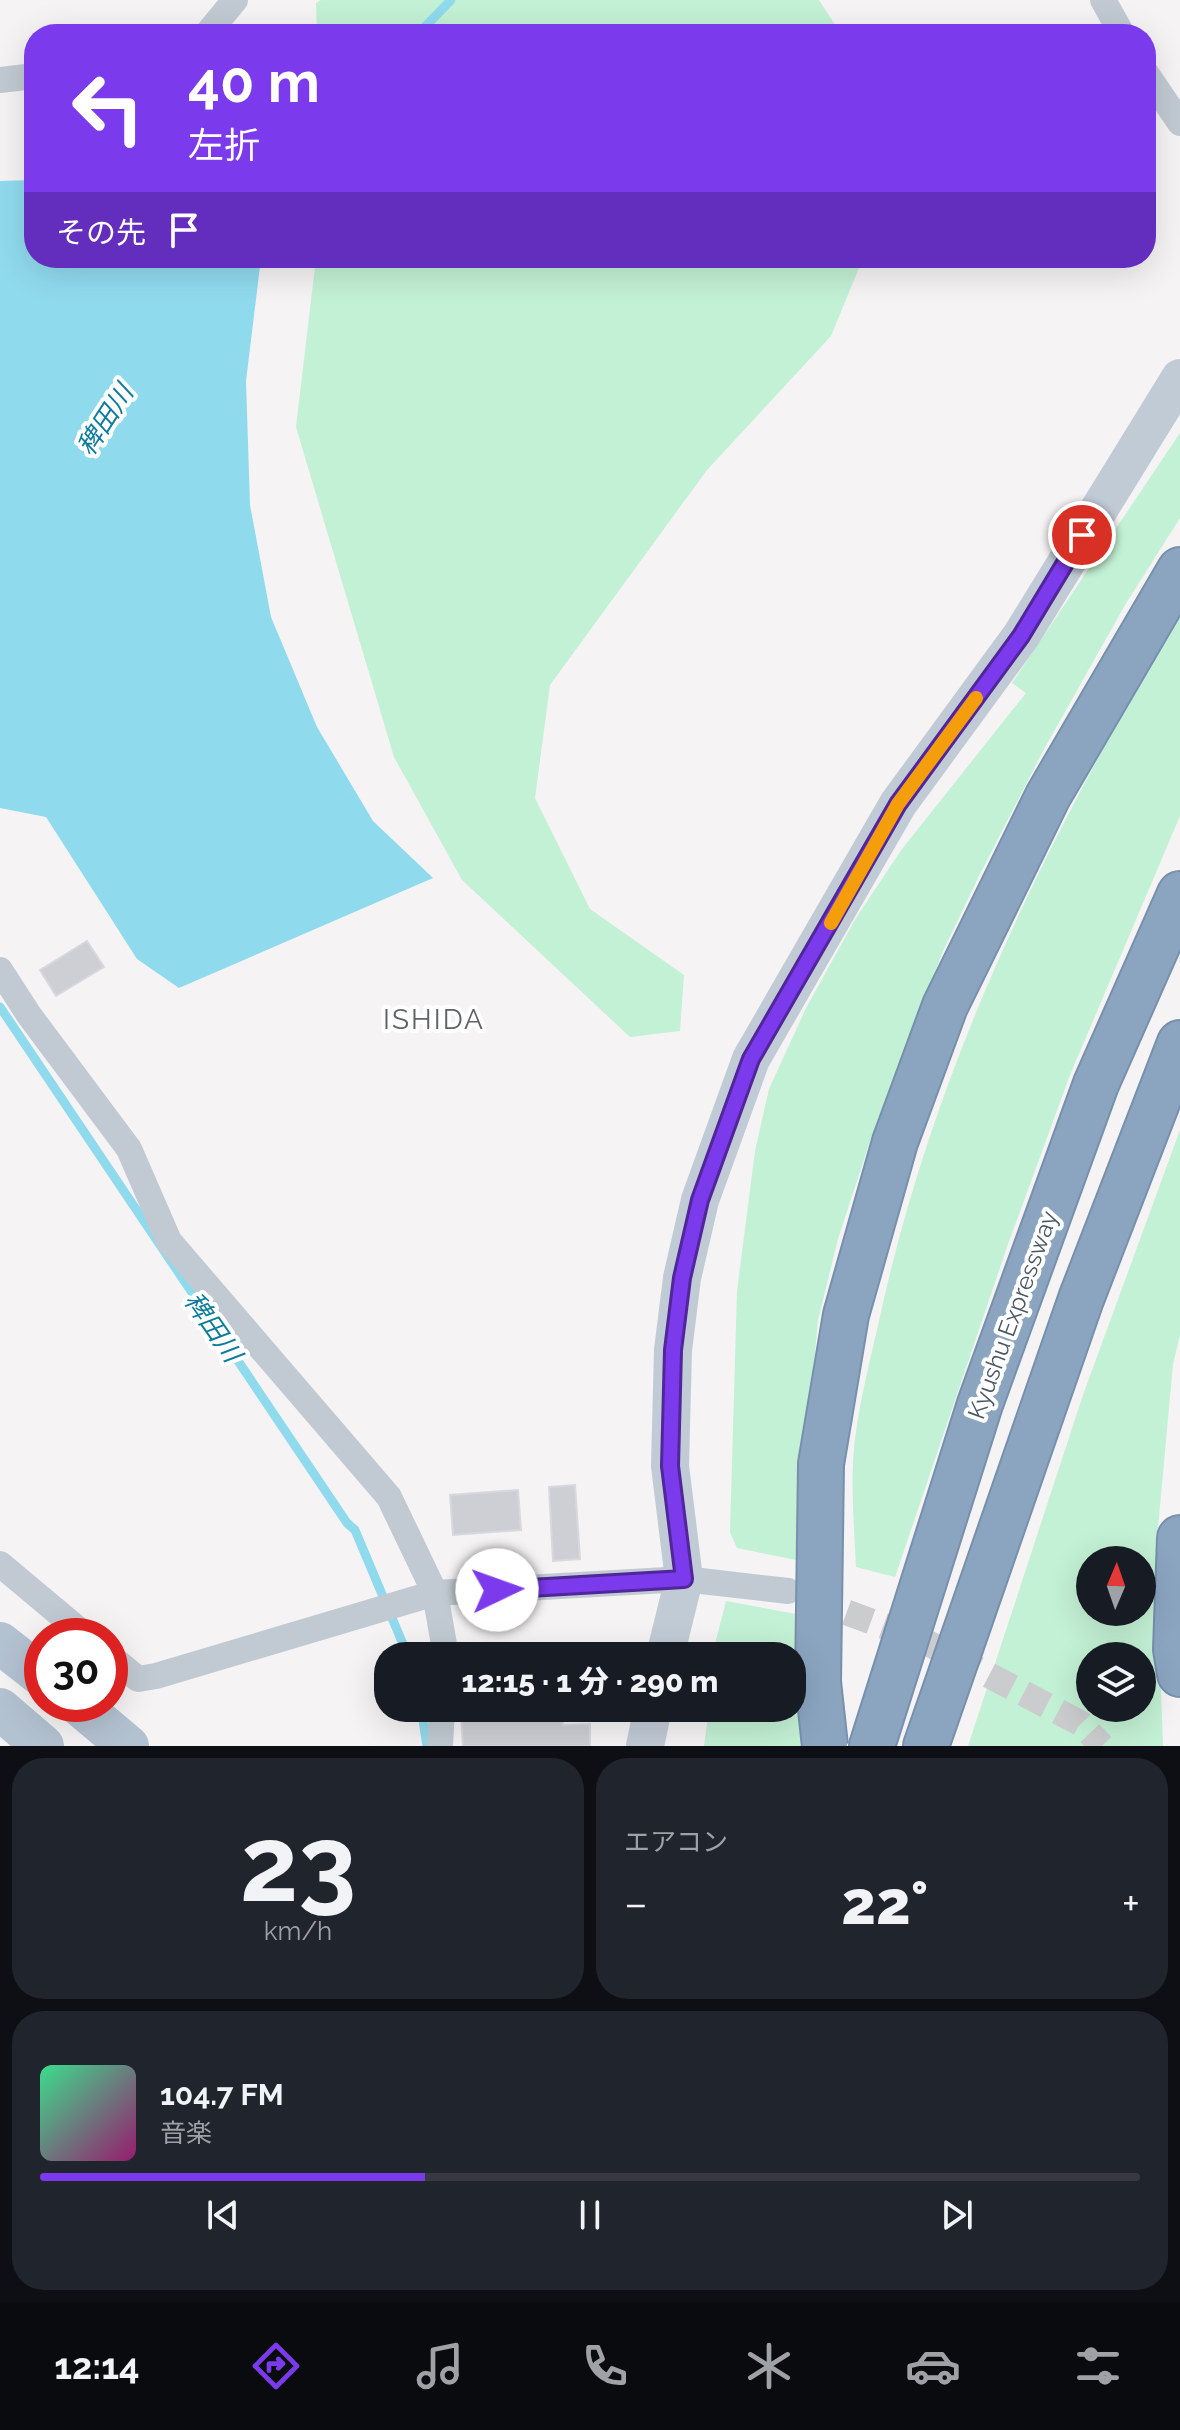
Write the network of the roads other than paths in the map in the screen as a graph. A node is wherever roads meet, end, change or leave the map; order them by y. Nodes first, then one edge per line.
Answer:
1 (235, 0) edge
2 (1103, 0) edge
3 (215, 24) edge
4 (1116, 24) edge
5 (24, 77) edge
6 (0, 80) edge
7 (1156, 88) edge
8 (1180, 123) edge
9 (1180, 378) edge
10 (1180, 570) edge
11 (1180, 894) edge
12 (0, 970) edge
13 (1180, 1043) edge
14 (1180, 1538) edge
15 (0, 1564) edge
16 (684, 1579) junction
17 (788, 1591) tunnel mouth
18 (435, 1593) junction
19 (64, 1618) edge
20 (444, 1642) edge
21 (668, 1642) edge
22 (0, 1643) edge
23 (24, 1662) edge
24 (128, 1671) edge
25 (1180, 1674) edge
26 (0, 1709) edge
27 (99, 1722) edge
28 (441, 1722) edge
29 (650, 1722) edge
30 (43, 1746) edge
31 (128, 1746) edge
32 (440, 1746) edge
33 (645, 1746) edge
34 (825, 1746) edge
35 (872, 1746) edge
36 (926, 1746) edge

1 - 3 street
2 - 4 street
5 - 6 street
7 - 8 street
9 - 16 street
10 - 34 highway, bridge
11 - 35 highway, Kyushu Expressway
12 - 18 street
13 - 36 highway
14 - 25 highway
15 - 19 street
16 - 17 street
16 - 18 street
16 - 21 street
18 - 20 street
18 - 24 street
22 - 23 main road
26 - 30 main road
27 - 31 main road
28 - 32 street
29 - 33 street

